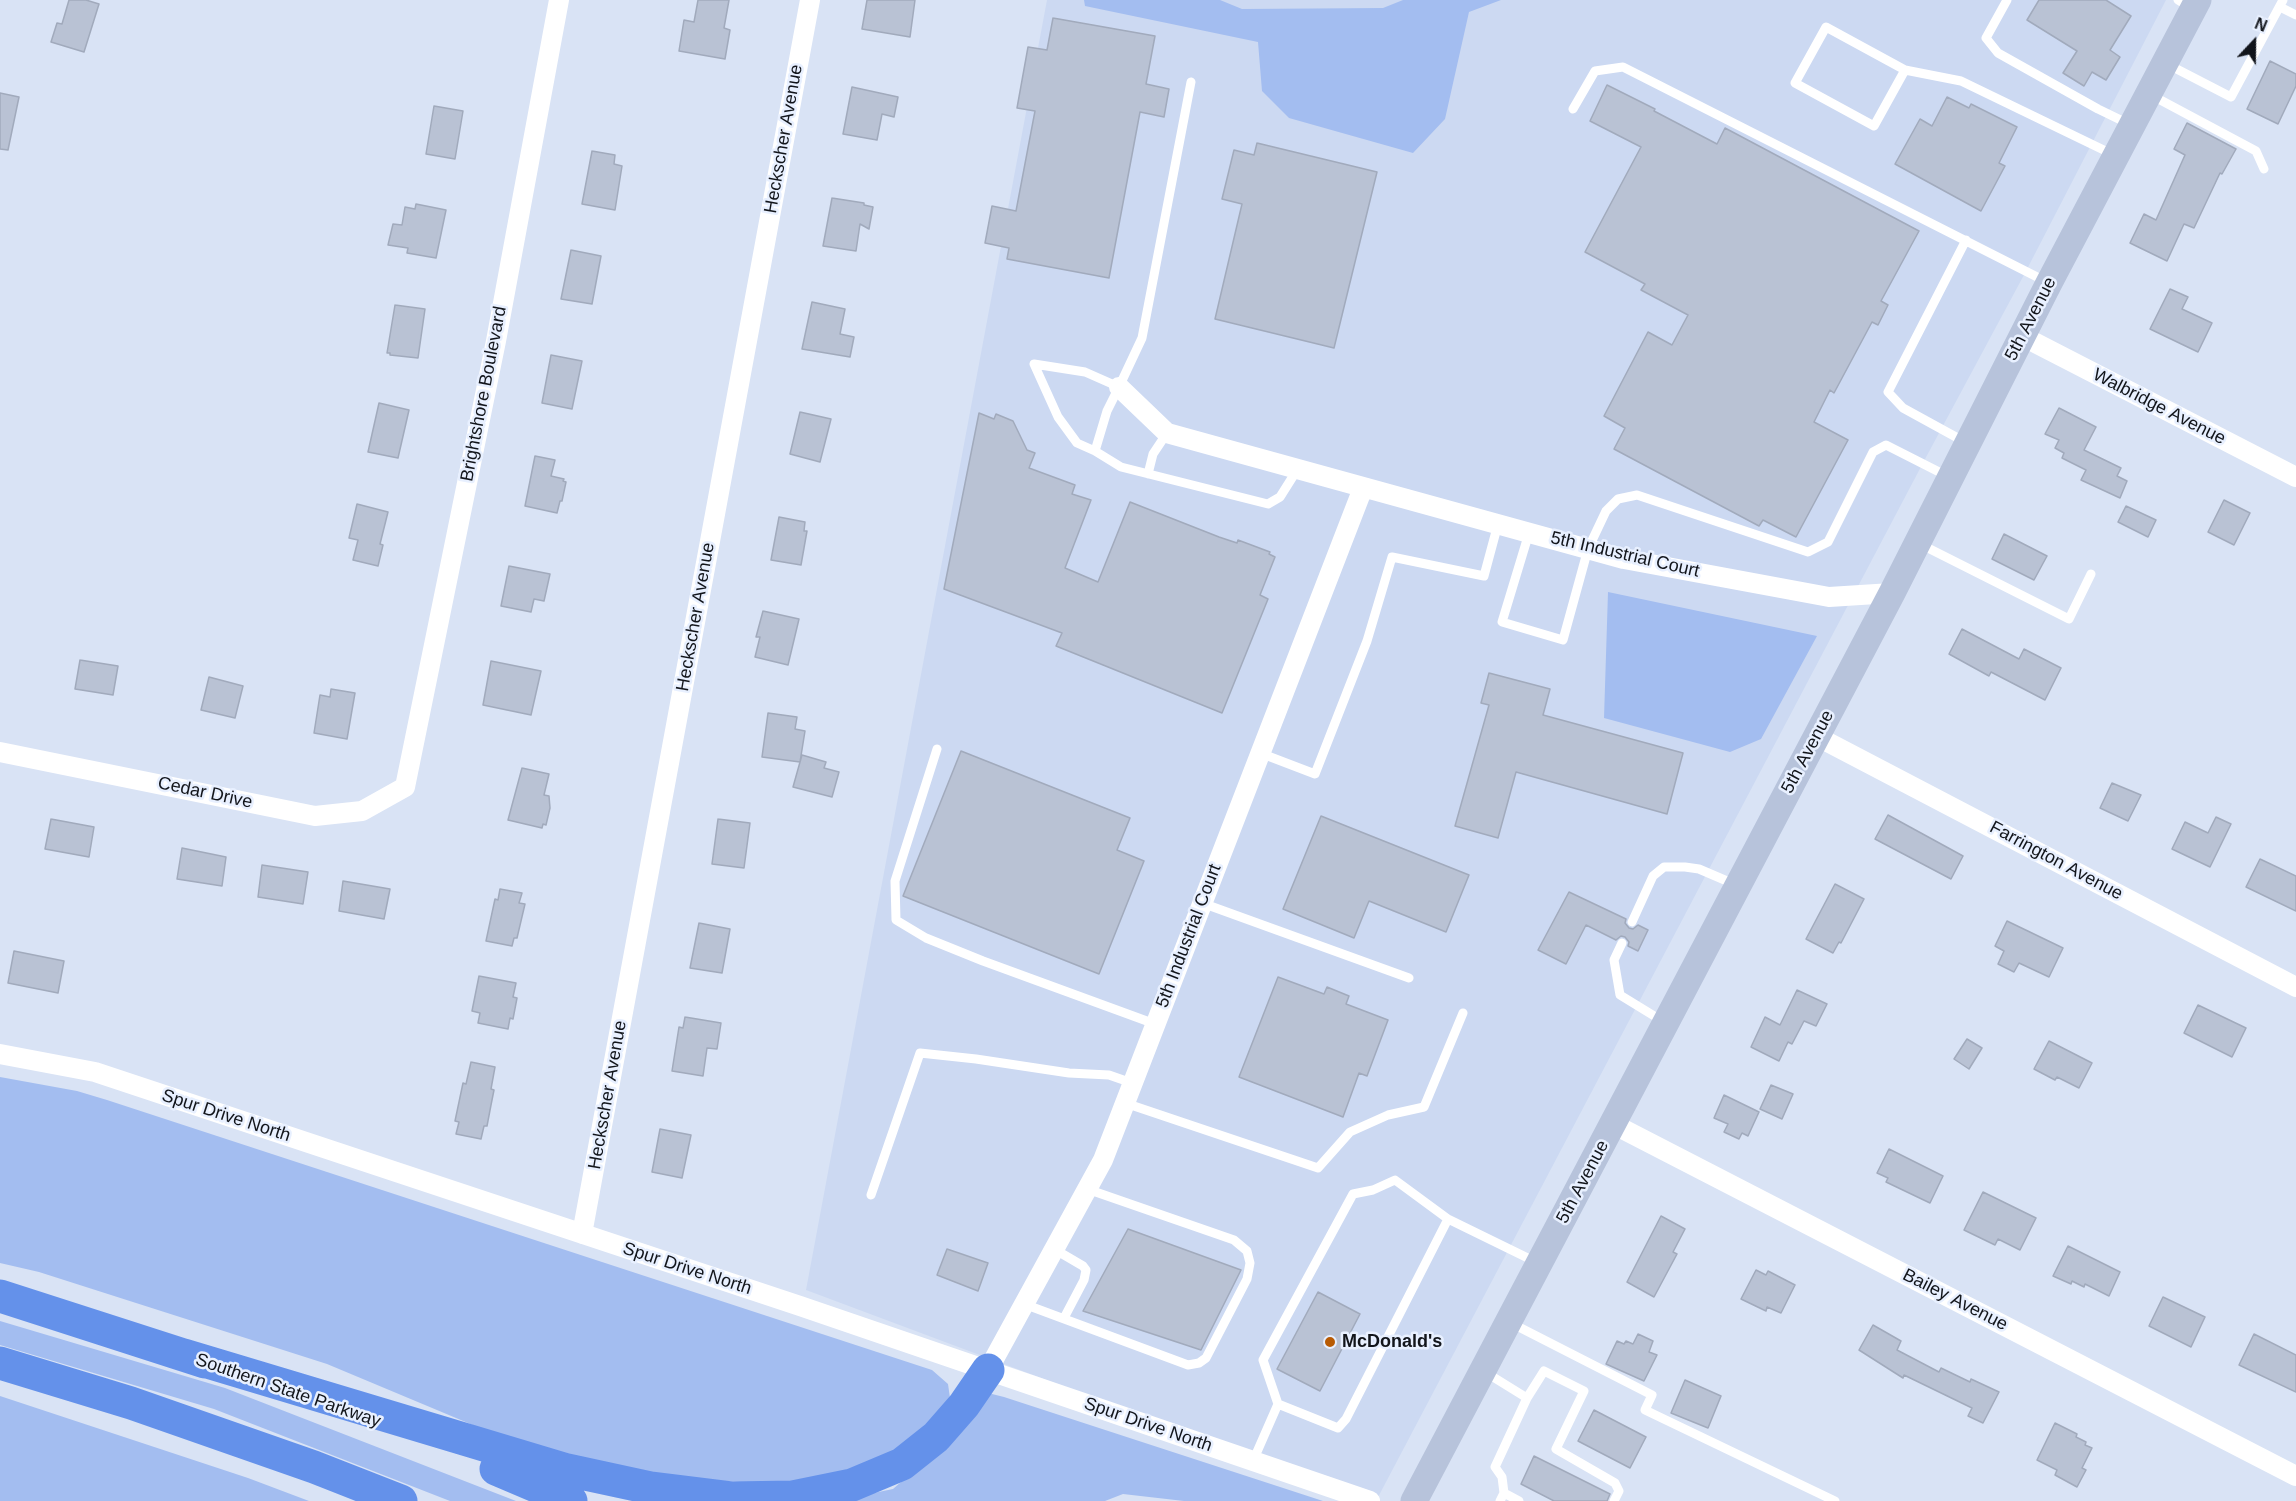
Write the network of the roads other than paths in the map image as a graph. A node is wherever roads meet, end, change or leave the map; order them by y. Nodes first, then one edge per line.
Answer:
1 (559, 0) edge
2 (810, 0) edge
3 (2007, 0) edge
4 (2190, 3) edge
5 (2281, 3) edge
6 (2296, 15) edge
7 (2165, 63) junction
8 (1905, 70) junction
9 (1191, 82) dead end
10 (2149, 93) junction
11 (1573, 109) dead end
12 (2132, 126) junction
13 (2116, 156) junction
14 (2264, 170) dead end
15 (1966, 240) junction
16 (2049, 283) junction
17 (2022, 336) junction
18 (1119, 387) junction
19 (1167, 433) junction
20 (1967, 443) junction
21 (1095, 451) junction
22 (1297, 470) junction
23 (1148, 474) junction
24 (2296, 477) edge
25 (1950, 478) junction
26 (1363, 488) junction
27 (1498, 524) junction
28 (1528, 533) junction
29 (1917, 543) junction
30 (1588, 549) junction
31 (2091, 574) dead end
32 (1892, 593) junction
33 (1816, 736) junction
34 (936, 750) dead end
35 (0, 752) edge
36 (1260, 753) junction
37 (405, 787) joint
38 (1738, 886) junction
39 (1202, 903) junction
40 (1632, 922) dead end
41 (1622, 943) dead end
42 (1408, 978) dead end
43 (2296, 987) edge
44 (1463, 1013) dead end
45 (1666, 1023) junction
46 (1155, 1024) junction
47 (0, 1054) edge
48 (1132, 1083) junction
49 (1125, 1104) junction
50 (1613, 1124) junction
51 (1087, 1189) junction
52 (871, 1195) dead end
53 (1448, 1218) junction
54 (582, 1234) junction
55 (1054, 1249) junction
56 (1540, 1264) junction
57 (0, 1296) edge
58 (1024, 1304) junction
59 (1064, 1318) junction
60 (1509, 1322) junction
61 (184, 1355) junction
62 (0, 1362) edge
63 (988, 1370) junction
64 (1483, 1371) junction
65 (1527, 1398) junction
66 (131, 1403) junction
67 (1278, 1404) junction
68 (1253, 1461) junction
69 (2296, 1476) edge
70 (1502, 1497) edge
71 (349, 1501) edge
72 (401, 1501) edge
73 (571, 1501) edge
74 (1370, 1501) edge
75 (1414, 1501) edge
76 (1519, 1501) edge
77 (1614, 1501) edge
78 (1835, 1501) edge

1 - 37 street, Brightshore Boulevard
2 - 54 street, Heckscher Avenue
3 - 12 lane
4 - 7 main road, 5th Avenue
5 - 6 lane
5 - 7 lane
7 - 10 main road, 5th Avenue
8 - 8 lane
8 - 13 lane
9 - 18 lane
10 - 12 main road, 5th Avenue
10 - 14 lane
11 - 15 lane
12 - 13 main road, 5th Avenue
13 - 16 main road, 5th Avenue
15 - 16 lane
15 - 20 lane
16 - 17 main road, 5th Avenue
17 - 20 main road, 5th Avenue
17 - 24 street, Walbridge Avenue
18 - 19 street, 5th Industrial Court
18 - 21 lane
18 - 21 lane
19 - 22 street, 5th Industrial Court
19 - 23 lane
20 - 25 main road, 5th Avenue
21 - 23 lane
22 - 23 lane
22 - 26 street, 5th Industrial Court
25 - 29 main road, 5th Avenue
25 - 30 lane
26 - 27 street, 5th Industrial Court
26 - 36 street, 5th Industrial Court
27 - 28 street, 5th Industrial Court
27 - 36 lane
28 - 30 street, 5th Industrial Court
28 - 30 lane
29 - 31 lane
29 - 32 main road, 5th Avenue
30 - 32 street, 5th Industrial Court
32 - 33 main road, 5th Avenue
33 - 38 main road, 5th Avenue
33 - 43 street, Farrington Avenue
34 - 46 lane
35 - 37 street, Cedar Drive
36 - 39 street, 5th Industrial Court
38 - 40 lane
38 - 45 main road, 5th Avenue
39 - 42 lane
39 - 46 street, 5th Industrial Court
41 - 45 lane
44 - 49 lane
45 - 50 main road, 5th Avenue
46 - 48 street, 5th Industrial Court
47 - 54 street, Spur Drive North
48 - 49 street, 5th Industrial Court
48 - 52 lane
49 - 51 street, 5th Industrial Court
50 - 56 main road, 5th Avenue
50 - 69 street, Bailey Avenue
51 - 55 street, 5th Industrial Court
51 - 59 lane
53 - 56 lane
53 - 67 lane
53 - 67 lane
54 - 63 street, Spur Drive North
55 - 58 street, 5th Industrial Court
55 - 59 lane
56 - 60 main road, 5th Avenue
57 - 61 highway, Southern State Parkway
58 - 59 lane
58 - 63 street, 5th Industrial Court
60 - 64 main road, 5th Avenue
60 - 78 lane
61 - 63 highway
61 - 73 highway, Southern State Parkway
62 - 66 highway
63 - 68 street, Spur Drive North
64 - 65 lane
64 - 75 main road, 5th Avenue
65 - 70 lane
65 - 77 lane
66 - 71 highway
66 - 72 highway
67 - 68 lane
68 - 74 street, Spur Drive North
70 - 76 lane

